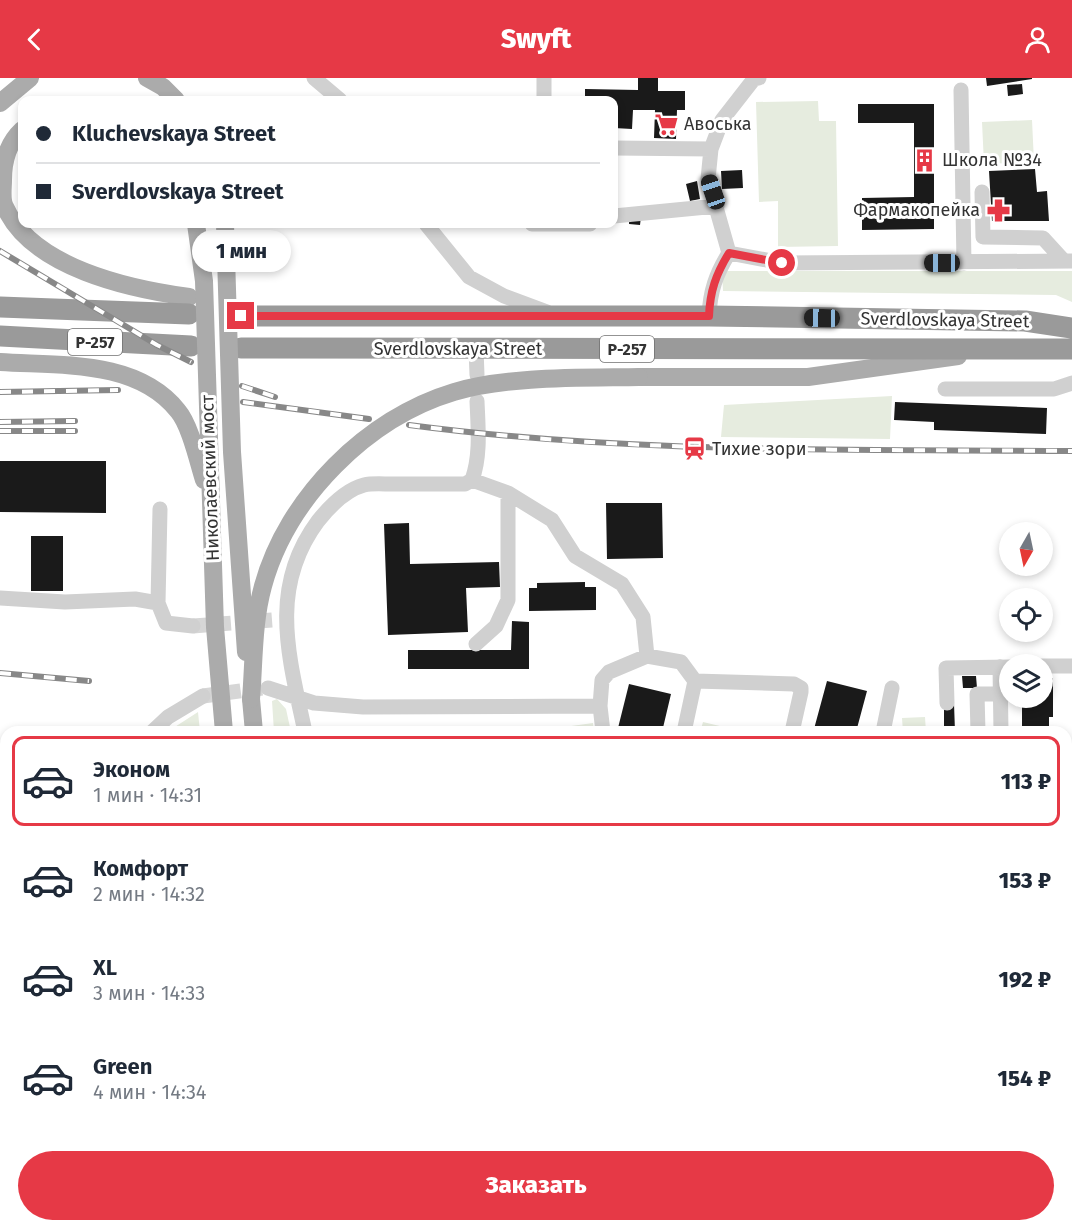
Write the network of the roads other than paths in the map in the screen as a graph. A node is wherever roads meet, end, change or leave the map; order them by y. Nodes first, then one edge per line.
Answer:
1 (30, 78) edge
2 (147, 78) edge
3 (314, 78) edge
4 (544, 78) edge
5 (759, 78) edge
6 (962, 90) dead end
7 (172, 96) edge
8 (335, 96) edge
9 (544, 96) edge
10 (0, 103) edge
11 (18, 137) edge
12 (618, 148) edge
13 (711, 149) junction
14 (982, 192) dead end
15 (717, 206) junction
16 (618, 215) edge
17 (18, 227) edge
18 (19, 228) edge
19 (197, 228) edge
20 (225, 228) edge
21 (429, 228) edge
22 (729, 253) junction
23 (1068, 261) edge
24 (964, 263) junction
25 (189, 305) joint
26 (0, 307) edge
27 (240, 311) dead end
28 (558, 316) junction
29 (709, 316) junction
30 (1072, 327) edge
31 (0, 336) edge
32 (191, 346) dead end
33 (241, 348) dead end
34 (1013, 348) junction
35 (476, 349) junction
36 (1072, 349) edge
37 (0, 362) edge
38 (477, 375) dead end
39 (1072, 383) edge
40 (945, 389) dead end
41 (477, 401) dead end
42 (472, 480) junction
43 (508, 493) junction
44 (210, 496) junction
45 (160, 509) dead end
46 (0, 598) edge
47 (158, 603) junction
48 (193, 626) tunnel mouth
49 (476, 644) dead end
50 (647, 656) junction
51 (1053, 666) edge
52 (1072, 666) edge
53 (999, 667) edge
54 (695, 681) junction
55 (268, 688) tunnel mouth
56 (892, 688) dead end
57 (999, 694) edge
58 (202, 696) tunnel mouth
59 (297, 696) junction
60 (251, 699) junction
61 (947, 703) dead end
62 (600, 706) junction
63 (1000, 708) edge
64 (158, 726) edge
65 (223, 726) edge
66 (253, 726) edge
67 (304, 726) edge
68 (602, 726) edge
69 (685, 726) edge
70 (793, 726) edge
71 (884, 726) edge
72 (978, 726) edge
73 (1001, 726) edge

1 - 10 main road
2 - 7 main road
3 - 8 street
4 - 9 street
5 - 13 street
6 - 24 street
11 - 17 main road
12 - 13 street
13 - 15 street
14 - 23 street
15 - 16 street
15 - 22 street
18 - 25 main road
19 - 44 main road, Николаевский мост, bridge
20 - 60 main road, Николаевский мост, bridge
21 - 28 street
22 - 24 street
22 - 29 street
23 - 24 street
25 - 26 highway, Р-257
27 - 28 highway, Sverdlovskaya Street / Р-257
28 - 29 highway, Sverdlovskaya Street / Р-257
29 - 30 highway, Sverdlovskaya Street / Р-257
31 - 32 highway, Р-257
33 - 35 highway, Sverdlovskaya Street / Р-257
34 - 35 highway, Sverdlovskaya Street / Р-257
34 - 36 highway, Sverdlovskaya Street / Р-257
34 - 60 main road, bridge
35 - 38 street
37 - 44 main road, bridge
39 - 40 street
41 - 42 street
42 - 43 street
42 - 59 street
43 - 49 street
43 - 50 street
44 - 65 main road, Николаевский мост, bridge
45 - 47 street
46 - 47 street
47 - 48 street
50 - 54 street
50 - 62 street
51 - 52 street
53 - 61 street
54 - 69 street
54 - 70 street
55 - 59 street
56 - 71 street
57 - 72 street
58 - 64 street
59 - 62 street
59 - 67 street
60 - 66 main road, Николаевский мост
62 - 68 street
63 - 73 street

